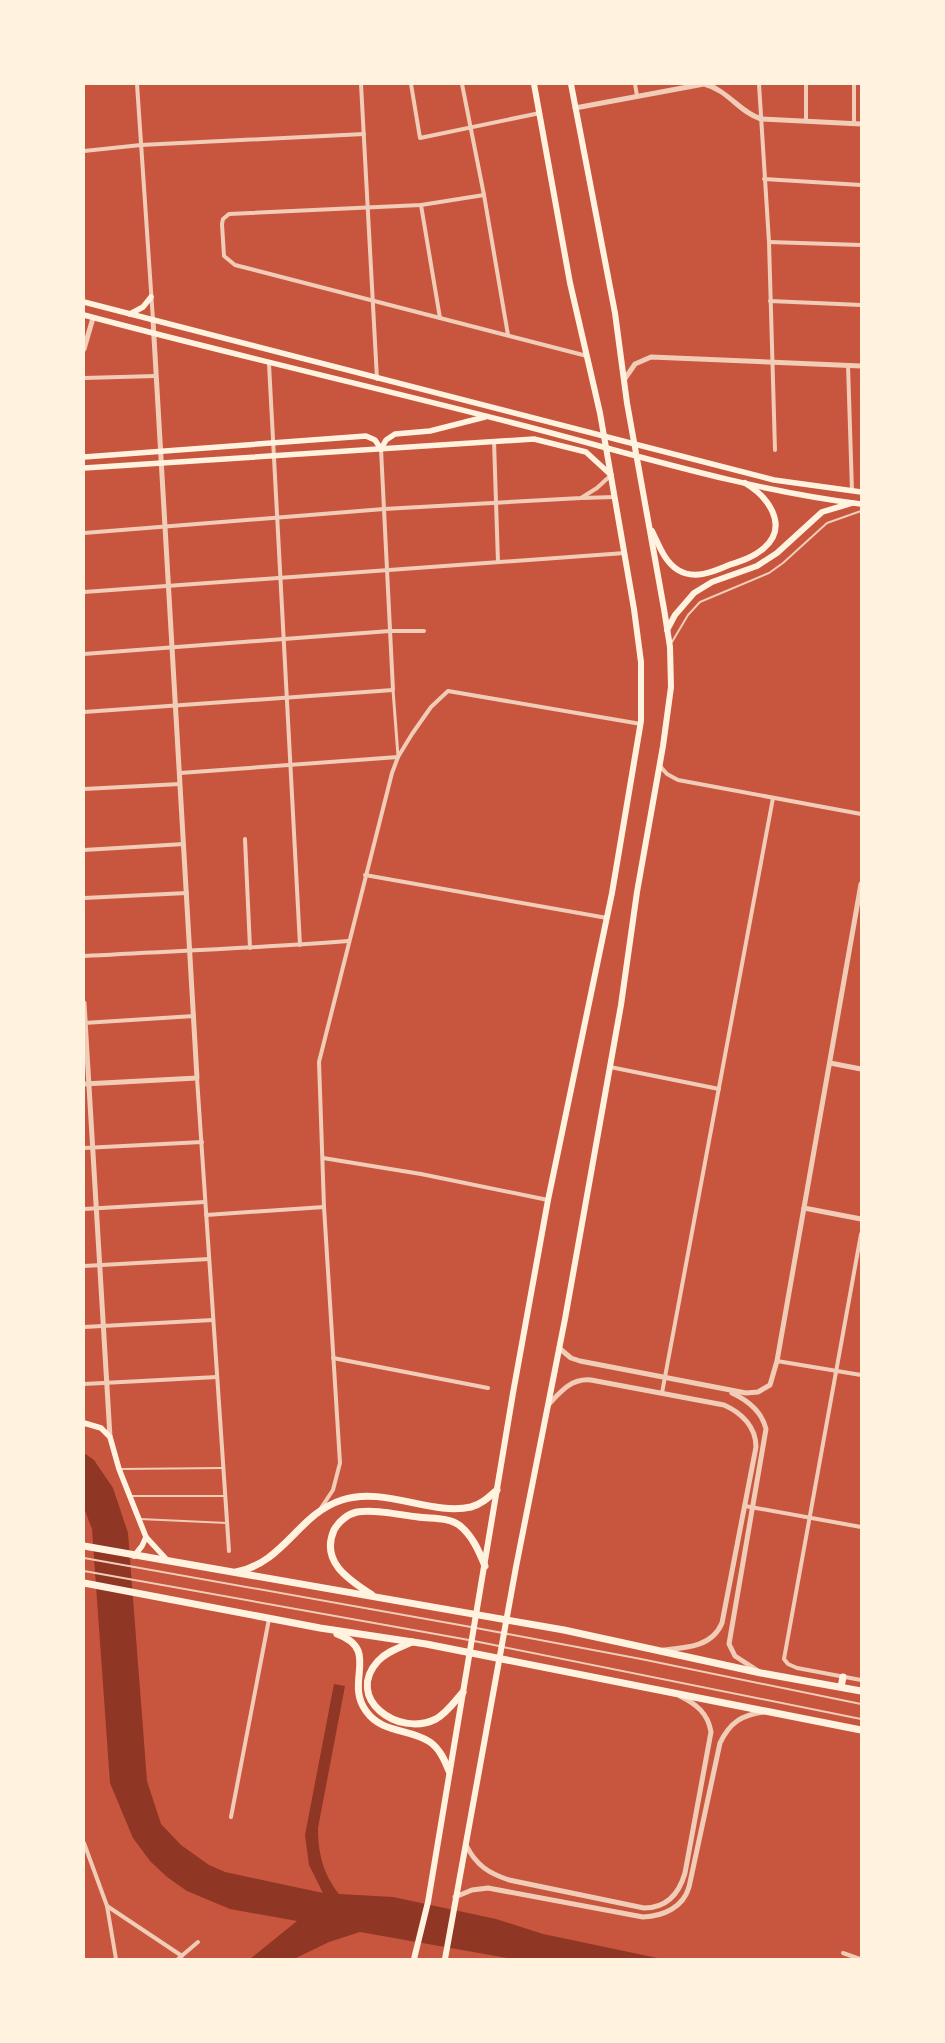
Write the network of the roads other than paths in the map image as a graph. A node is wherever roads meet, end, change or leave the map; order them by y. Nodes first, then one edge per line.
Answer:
1 (137, 84) edge
2 (361, 84) edge
3 (411, 84) edge
4 (462, 84) edge
5 (534, 84) edge
6 (571, 84) edge
7 (635, 84) edge
8 (704, 84) edge
9 (759, 84) edge
10 (806, 84) edge
11 (854, 84) edge
12 (637, 96) junction
13 (575, 108) junction
14 (540, 113) junction
15 (761, 119) junction
16 (806, 121) junction
17 (854, 123) junction
18 (861, 124) edge
19 (471, 128) junction
20 (364, 134) junction
21 (141, 145) junction
22 (84, 151) edge
23 (764, 179) junction
24 (861, 185) edge
25 (484, 195) junction
26 (421, 205) junction
27 (368, 208) junction
28 (769, 242) junction
29 (861, 245) edge
30 (151, 297) junction
31 (372, 300) junction
32 (770, 301) junction
33 (84, 302) edge
34 (861, 306) edge
35 (130, 314) junction
36 (84, 315) edge
37 (93, 318) junction
38 (440, 318) junction
39 (153, 320) junction
40 (154, 334) junction
41 (508, 336) junction
42 (84, 349) edge
43 (587, 356) junction
44 (772, 362) junction
45 (269, 364) junction
46 (848, 365) junction
47 (861, 366) edge
48 (156, 376) junction
49 (84, 378) edge
50 (376, 379) junction
51 (624, 380) junction
52 (486, 416) junction
53 (494, 441) junction
54 (272, 443) junction
55 (381, 449) junction
56 (775, 450) dead end
57 (161, 451) junction
58 (273, 456) junction
59 (84, 457) edge
60 (162, 463) junction
61 (84, 468) edge
62 (611, 475) junction
63 (745, 483) junction
64 (852, 491) junction
65 (861, 492) edge
66 (614, 497) junction
67 (581, 498) junction
68 (496, 503) junction
69 (852, 503) junction
70 (861, 504) edge
71 (384, 509) junction
72 (861, 511) edge
73 (276, 517) junction
74 (649, 526) junction
75 (165, 528) junction
76 (84, 533) edge
77 (625, 553) junction
78 (498, 562) junction
79 (387, 570) junction
80 (280, 578) junction
81 (169, 586) junction
82 (84, 592) edge
83 (667, 630) junction
84 (390, 631) junction
85 (424, 631) dead end
86 (283, 641) junction
87 (670, 647) junction
88 (172, 648) junction
89 (84, 654) edge
90 (393, 690) junction
91 (286, 698) junction
92 (176, 705) junction
93 (84, 712) edge
94 (641, 724) junction
95 (398, 757) junction
96 (290, 765) junction
97 (660, 766) junction
98 (180, 773) junction
99 (180, 784) junction
100 (84, 788) edge
101 (773, 798) junction
102 (861, 814) edge
103 (245, 839) dead end
104 (184, 844) junction
105 (84, 850) edge
106 (365, 876) junction
107 (861, 884) edge
108 (187, 893) junction
109 (84, 898) edge
110 (859, 909) edge
111 (607, 918) junction
112 (348, 941) junction
113 (300, 945) junction
114 (250, 948) junction
115 (190, 951) junction
116 (84, 956) edge
117 (84, 1003) edge
118 (194, 1016) junction
119 (84, 1023) edge
120 (830, 1063) junction
121 (610, 1067) junction
122 (861, 1069) edge
123 (198, 1078) junction
124 (86, 1084) edge
125 (719, 1089) junction
126 (202, 1142) junction
127 (84, 1148) edge
128 (93, 1148) junction
129 (323, 1158) junction
130 (548, 1200) junction
131 (206, 1202) junction
132 (324, 1207) junction
133 (97, 1208) junction
134 (804, 1208) junction
135 (84, 1209) edge
136 (206, 1215) junction
137 (861, 1219) edge
138 (861, 1234) edge
139 (209, 1259) junction
140 (84, 1266) edge
141 (100, 1266) junction
142 (213, 1320) junction
143 (103, 1326) junction
144 (84, 1327) edge
145 (559, 1348) junction
146 (333, 1358) junction
147 (777, 1361) junction
148 (836, 1371) junction
149 (861, 1375) edge
150 (217, 1377) junction
151 (665, 1378) junction
152 (105, 1383) junction
153 (84, 1384) edge
154 (488, 1388) dead end
155 (726, 1389) junction
156 (662, 1393) junction
157 (548, 1404) junction
158 (84, 1423) edge
159 (110, 1437) junction
160 (223, 1468) junction
161 (118, 1469) junction
162 (497, 1490) junction
163 (133, 1496) dead end
164 (225, 1496) junction
165 (745, 1506) junction
166 (753, 1507) junction
167 (319, 1511) junction
168 (808, 1517) junction
169 (139, 1519) junction
170 (227, 1523) junction
171 (861, 1527) edge
172 (146, 1537) junction
173 (84, 1546) edge
174 (229, 1551) dead end
175 (134, 1556) junction
176 (84, 1558) edge
177 (169, 1562) junction
178 (485, 1566) junction
179 (84, 1571) edge
180 (230, 1573) junction
181 (84, 1583) edge
182 (374, 1596) junction
183 (725, 1609) junction
184 (734, 1610) junction
185 (269, 1619) junction
186 (320, 1628) junction
187 (414, 1642) junction
188 (661, 1650) junction
189 (761, 1672) junction
190 (843, 1677) junction
191 (861, 1680) edge
192 (841, 1687) junction
193 (861, 1691) edge
194 (463, 1692) junction
195 (672, 1693) junction
196 (861, 1704) edge
197 (765, 1712) junction
198 (861, 1719) edge
199 (861, 1730) edge
200 (449, 1771) junction
201 (231, 1817) dead end
202 (84, 1842) edge
203 (466, 1845) junction
204 (89, 1857) junction
205 (84, 1859) edge
206 (455, 1897) junction
207 (107, 1906) junction
208 (198, 1942) dead end
209 (843, 1953) dead end
210 (414, 1957) edge
211 (180, 1958) edge
212 (116, 1959) edge
213 (445, 1959) edge
214 (860, 1959) edge

1 - 21 street
2 - 20 street
3 - 19 street
4 - 19 street
5 - 14 main road
6 - 13 main road
7 - 12 street
8 - 12 street
8 - 15 street
9 - 15 street
10 - 16 street
11 - 17 street
12 - 13 street
13 - 51 main road
14 - 19 street
14 - 43 main road
15 - 16 street
15 - 23 street
16 - 17 street
17 - 18 street
19 - 25 street
20 - 21 street
20 - 27 street
21 - 22 street
21 - 30 street
23 - 24 street
23 - 28 street
25 - 26 street
25 - 41 street
26 - 27 street
26 - 38 street
27 - 31 street
27 - 31 street
28 - 29 street
28 - 32 street
30 - 35 main road
30 - 39 street
31 - 38 street
31 - 50 street
32 - 34 street
32 - 44 street
33 - 35 main road
35 - 39 main road
36 - 37 main road
37 - 40 main road
37 - 42 street
38 - 41 street
39 - 40 street
39 - 50 main road
40 - 45 main road
40 - 48 street
41 - 43 street
43 - 62 main road
44 - 46 street
44 - 51 street
44 - 56 street
45 - 52 main road
45 - 54 street
46 - 47 street
46 - 64 street
48 - 49 street
48 - 57 street
50 - 64 main road
51 - 74 main road
52 - 55 main road
52 - 63 main road
53 - 55 main road
53 - 62 main road
53 - 68 street
54 - 55 main road
54 - 57 main road
54 - 58 street
55 - 58 main road
55 - 71 street
57 - 59 main road
57 - 60 street
58 - 60 main road
58 - 73 street
60 - 61 main road
60 - 75 street
62 - 66 main road
62 - 67 street
63 - 69 main road
63 - 74 main road
64 - 65 main road
66 - 67 street
66 - 77 main road
67 - 68 street
68 - 71 street
68 - 78 street
69 - 70 main road
69 - 83 main road
71 - 73 street
71 - 79 street
72 - 87 lane
73 - 75 street
73 - 80 street
74 - 83 main road
75 - 76 street
75 - 81 street
77 - 78 street
77 - 94 main road
78 - 79 street
79 - 80 street
79 - 84 street
80 - 81 street
80 - 86 street
81 - 82 street
81 - 88 street
83 - 87 main road
84 - 85 street
84 - 86 street
84 - 90 street
86 - 88 street
86 - 91 street
87 - 97 main road
88 - 89 street
88 - 92 street
90 - 91 street
90 - 95 street
91 - 92 street
91 - 96 street
92 - 93 street
92 - 98 street
94 - 95 street
94 - 111 main road
95 - 96 street
95 - 106 street
96 - 98 street
96 - 113 street
97 - 101 street
97 - 121 main road
98 - 99 street
99 - 100 street
99 - 104 street
101 - 102 street
101 - 125 street
103 - 114 street
104 - 105 street
104 - 108 street
106 - 111 street
106 - 112 street
107 - 110 street
108 - 109 street
108 - 115 street
110 - 120 street
111 - 130 main road
112 - 113 street
112 - 129 street
113 - 114 street
114 - 115 street
115 - 116 street
115 - 118 street
117 - 119 street
118 - 119 street
118 - 123 street
119 - 124 street
120 - 122 street
120 - 134 street
121 - 125 street
121 - 145 main road
123 - 124 street
123 - 126 street
124 - 128 street
125 - 151 street
126 - 128 street
126 - 131 street
127 - 128 street
128 - 133 street
129 - 130 street
129 - 132 street
130 - 162 main road
131 - 133 street
131 - 136 street
132 - 136 street
132 - 146 street
133 - 135 street
133 - 141 street
134 - 137 street
134 - 147 street
136 - 139 street
138 - 148 street
139 - 141 street
139 - 142 street
140 - 141 street
141 - 143 street
142 - 143 street
142 - 150 street
143 - 144 street
143 - 152 street
145 - 151 street
145 - 157 main road
146 - 154 street
146 - 167 street
147 - 148 street
147 - 155 street
148 - 149 street
148 - 168 street
150 - 152 street
150 - 160 street
151 - 155 street
151 - 156 street
152 - 153 street
152 - 159 street
155 - 166 street
156 - 157 street
156 - 165 street
157 - 203 main road
158 - 159 main road
159 - 161 main road
160 - 161 lane
160 - 164 street
161 - 169 main road
162 - 167 highway
162 - 178 main road
163 - 164 lane
164 - 170 street
165 - 166 street
165 - 183 street
166 - 168 street
166 - 184 street
167 - 180 highway
168 - 171 street
168 - 190 street
169 - 170 lane
169 - 172 main road
170 - 174 street
172 - 175 main road
172 - 177 main road
173 - 175 highway
175 - 177 highway
176 - 196 lane
177 - 180 highway
178 - 182 highway
178 - 194 main road
179 - 198 lane
180 - 182 highway
181 - 185 highway
182 - 188 highway
183 - 184 street
183 - 188 street
184 - 189 street
185 - 186 highway
185 - 201 street
186 - 187 highway
186 - 200 highway
187 - 194 highway
187 - 195 highway
188 - 189 highway
189 - 192 highway
190 - 191 street
190 - 192 highway
192 - 193 highway
194 - 200 main road
195 - 197 highway
195 - 203 street
197 - 199 highway
197 - 206 street
200 - 210 main road
202 - 204 street
203 - 206 main road
204 - 205 street
204 - 207 street
206 - 213 main road
207 - 211 street
207 - 212 street
208 - 211 street
209 - 214 street

